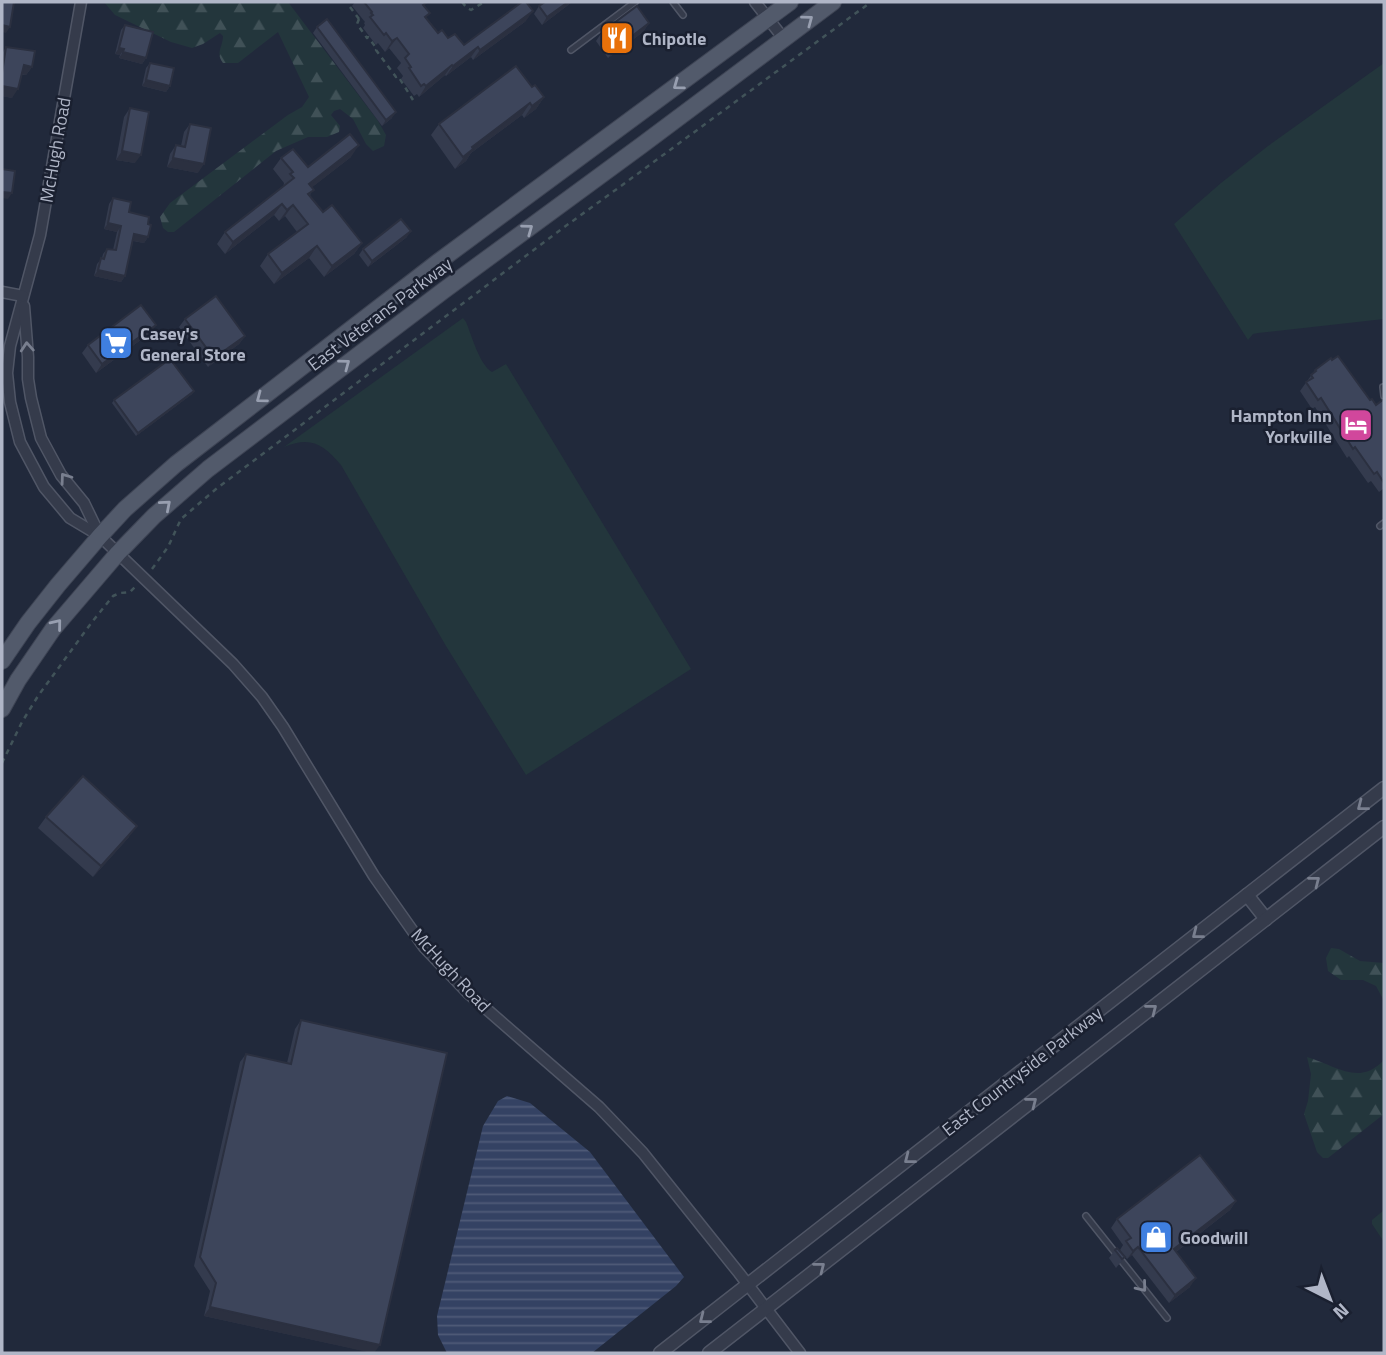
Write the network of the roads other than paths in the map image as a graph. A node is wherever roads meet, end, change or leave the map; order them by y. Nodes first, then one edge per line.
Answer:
1 (81, 2) edge
2 (635, 2) edge
3 (673, 2) edge
4 (755, 2) edge
5 (790, 2) edge
6 (833, 2) edge
7 (683, 15) dead end
8 (768, 19) junction
9 (784, 39) junction
10 (571, 50) dead end
11 (2, 292) edge
12 (23, 296) junction
13 (1383, 387) edge
14 (1384, 396) edge
15 (100, 536) junction
16 (118, 553) junction
17 (2, 661) edge
18 (2, 709) edge
19 (1384, 788) edge
20 (1384, 827) edge
21 (1247, 895) junction
22 (1266, 919) junction
23 (1086, 1216) dead end
24 (748, 1285) junction
25 (766, 1309) junction
26 (1167, 1318) dead end
27 (660, 1353) edge
28 (709, 1353) edge
29 (800, 1353) edge

1 - 12 street, McHugh Road
2 - 10 lane
3 - 7 lane
4 - 8 street
5 - 8 main road, East Veterans Parkway
9 -> 6 main road, East Veterans Parkway
8 - 9 street
8 -> 15 main road, East Veterans Parkway
16 -> 9 main road, East Veterans Parkway
11 - 12 street
15 -> 12 street, McHugh Road
12 - 15 street, McHugh Road
13 - 14 lane
15 - 16 street, McHugh Road
15 - 17 main road, East Veterans Parkway
18 -> 16 main road, East Veterans Parkway
16 - 24 street, McHugh Road
19 -> 21 street, East Countryside Parkway
22 -> 20 street, East Countryside Parkway
21 - 22 street
21 -> 24 street, East Countryside Parkway
25 -> 22 street, East Countryside Parkway
23 -> 26 lane
24 - 25 street, McHugh Road
24 -> 27 street, East Countryside Parkway
25 - 28 street, East Countryside Parkway
25 - 29 street, McHugh Road

